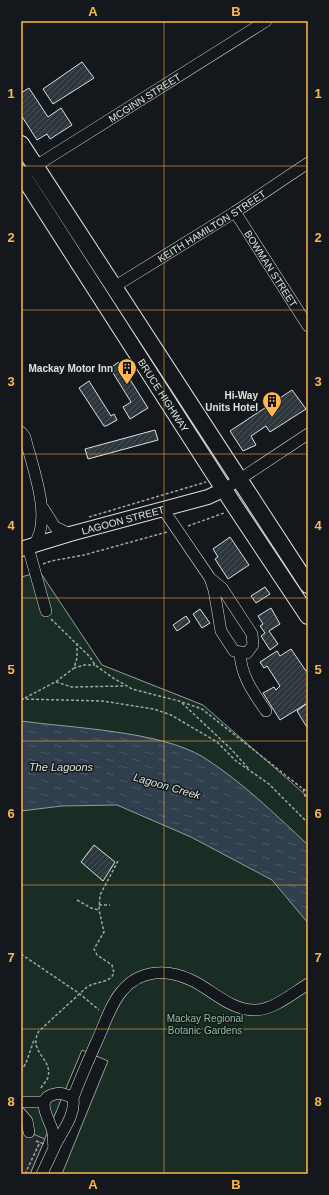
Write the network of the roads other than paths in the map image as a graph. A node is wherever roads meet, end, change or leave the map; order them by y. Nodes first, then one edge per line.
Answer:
1 (266, 21) edge
2 (21, 144) edge
3 (308, 162) edge
4 (36, 167) junction
5 (21, 174) edge
6 (235, 212) junction
7 (114, 286) junction
8 (308, 326) edge
9 (21, 432) edge
10 (308, 434) edge
11 (240, 479) junction
12 (225, 489) junction
13 (41, 504) junction
14 (163, 509) junction
15 (70, 534) junction
16 (27, 547) edge
17 (210, 578) junction
18 (308, 585) edge
19 (46, 611) road end
20 (308, 616) edge
21 (240, 653) junction
22 (266, 711) dead end
23 (308, 984) edge
24 (72, 1098) junction
25 (40, 1101) junction
26 (21, 1102) edge
27 (21, 1114) edge
28 (29, 1132) dead end
29 (54, 1148) junction
30 (42, 1174) edge

1 - 4 street, MCGINN STREET
2 - 4 highway, BRUCE HIGHWAY
3 - 6 street, KEITH HAMILTON STREET
4 - 5 street, MCGINN STREET
4 - 7 highway, BRUCE HIGHWAY
5 - 12 highway, BRUCE HIGHWAY
6 - 7 street, KEITH HAMILTON STREET
6 - 8 street, BOWMAN STREET
7 - 11 highway, BRUCE HIGHWAY
9 - 13 street
10 - 11 street
11 - 12 street
11 - 18 highway, BRUCE HIGHWAY
12 - 14 main road, LAGOON STREET
12 - 20 highway, BRUCE HIGHWAY
13 - 15 street
13 - 16 street
14 - 15 main road, LAGOON STREET
14 - 17 street
15 - 16 main road, LAGOON STREET
16 - 19 street
17 - 21 street
17 - 21 street
21 - 22 street
23 - 24 street
24 - 25 street
24 - 29 street
25 - 26 street
25 - 29 street
27 - 28 street
29 - 30 street

